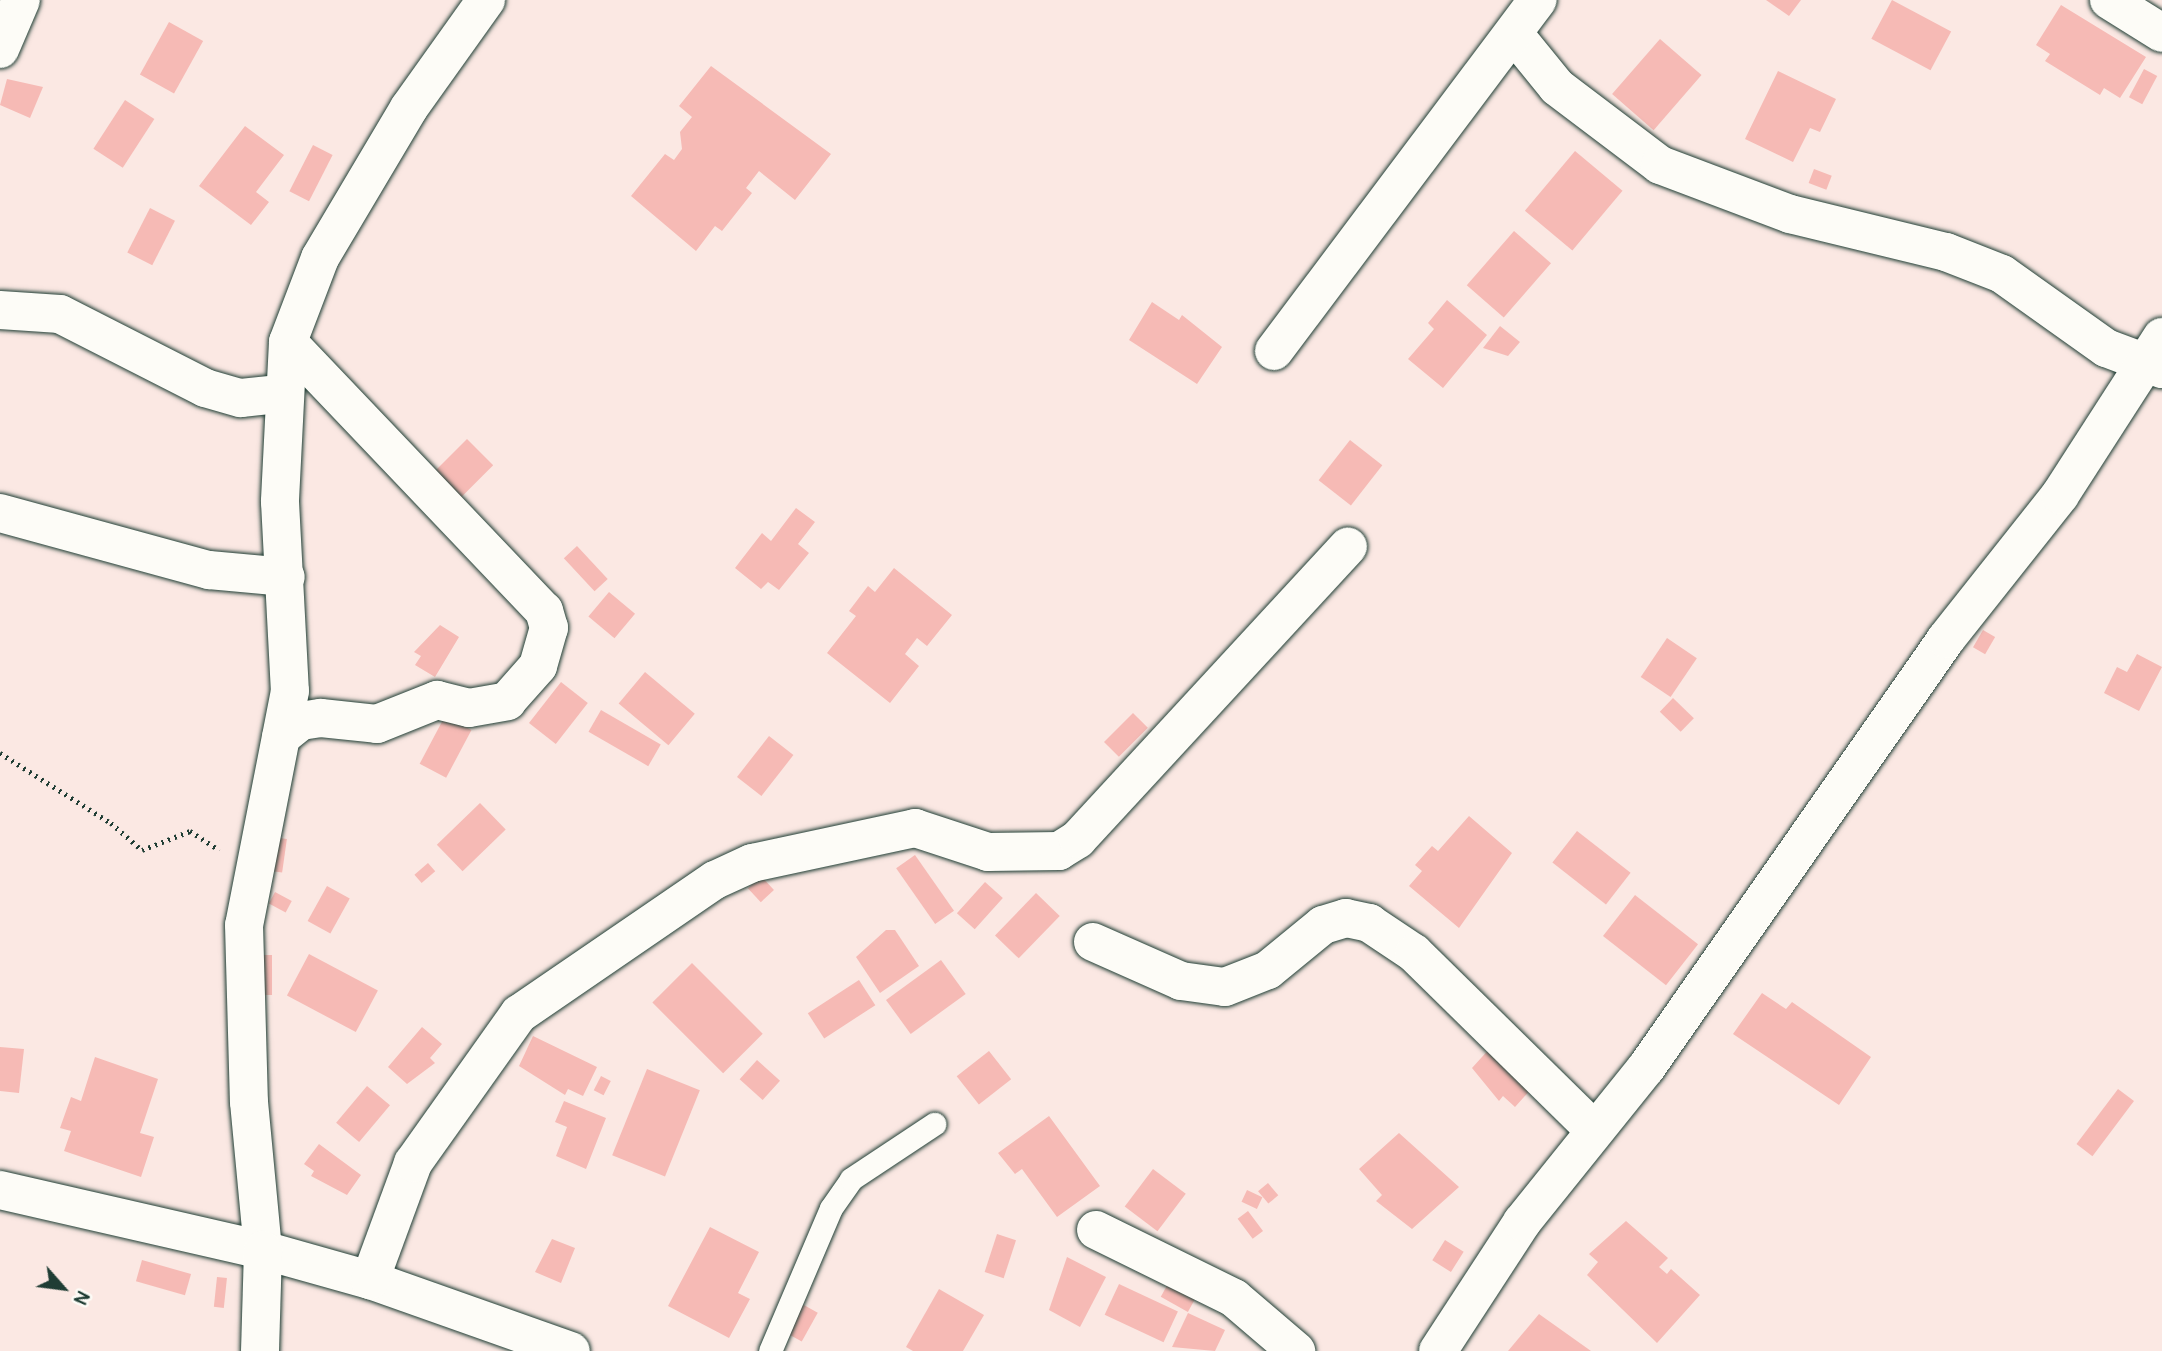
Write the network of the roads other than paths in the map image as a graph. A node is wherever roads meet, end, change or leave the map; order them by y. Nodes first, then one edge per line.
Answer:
1 (20, 0) edge
2 (486, 0) edge
3 (1538, 0) edge
4 (2109, 0) edge
5 (2162, 33) edge
6 (1514, 34) junction
7 (0, 49) edge
8 (0, 310) edge
9 (288, 342) junction
10 (1274, 351) dead end
11 (2156, 358) edge
12 (280, 394) junction
13 (0, 513) edge
14 (1348, 546) dead end
15 (286, 577) junction
16 (281, 737) junction
17 (1093, 942) dead end
18 (934, 1125) dead end
19 (1592, 1128) junction
20 (0, 1190) edge
21 (1096, 1230) dead end
22 (262, 1250) junction
23 (370, 1280) junction
24 (260, 1351) edge
25 (571, 1351) edge
26 (770, 1351) edge
27 (1296, 1351) edge
28 (1438, 1351) edge

1 - 7 street
2 - 9 street
3 - 6 street
4 - 5 street
6 - 10 street
6 - 11 street
8 - 12 street
9 - 12 street
9 - 16 street
11 - 19 street
12 - 15 street
13 - 15 street
14 - 23 street
15 - 16 street
16 - 22 street
17 - 19 street
18 - 26 lane
19 - 28 street
20 - 22 street
21 - 27 street
22 - 23 street
22 - 24 street
23 - 25 street

